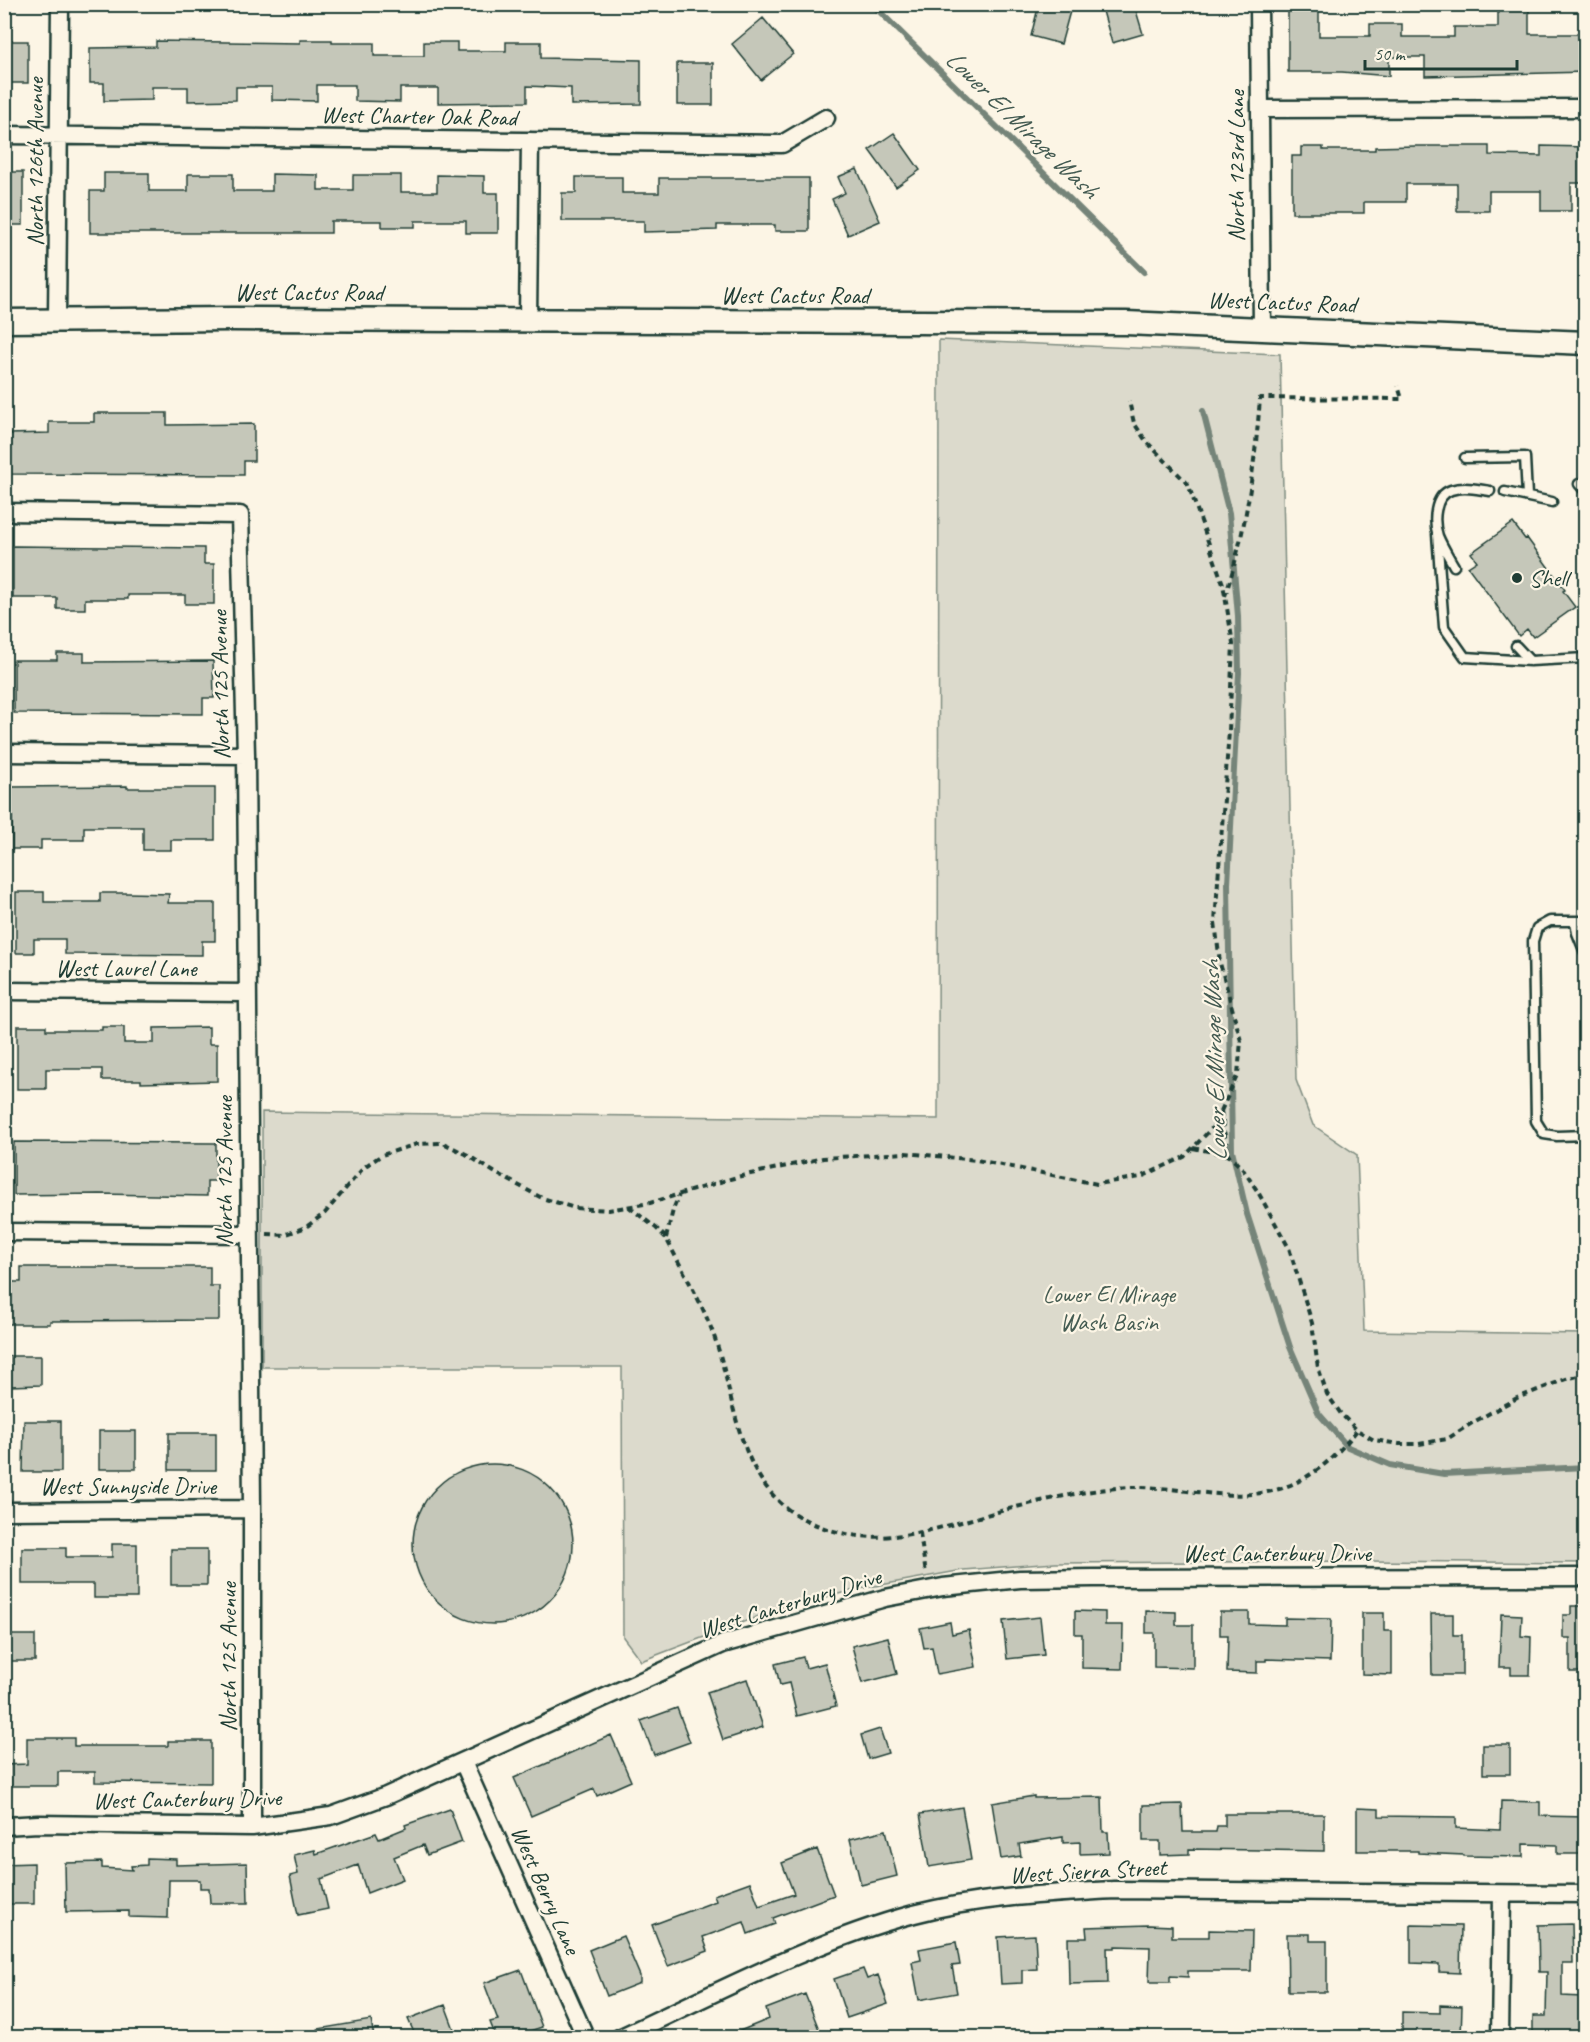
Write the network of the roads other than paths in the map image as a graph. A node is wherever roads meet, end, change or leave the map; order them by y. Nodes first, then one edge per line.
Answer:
1 (60, 4) edge
2 (1259, 4) edge
3 (1586, 108) edge
4 (1260, 110) junction
5 (826, 118) dead end
6 (4, 135) edge
7 (59, 136) junction
8 (530, 141) junction
9 (57, 319) junction
10 (4, 321) edge
11 (528, 321) junction
12 (1262, 328) junction
13 (1586, 343) edge
14 (1465, 458) dead end
15 (1579, 484) dead end
16 (1490, 491) dead end
17 (1505, 492) dead end
18 (1586, 492) edge
19 (1527, 496) junction
20 (1552, 502) dead end
21 (4, 512) edge
22 (1437, 534) junction
23 (1454, 566) dead end
24 (1516, 646) dead end
25 (1586, 658) edge
26 (1530, 662) junction
27 (4, 753) edge
28 (246, 755) junction
29 (1575, 921) junction
30 (1586, 921) edge
31 (1586, 955) edge
32 (4, 991) edge
33 (246, 993) junction
34 (1586, 1135) edge
35 (4, 1232) edge
36 (248, 1234) junction
37 (252, 1509) junction
38 (4, 1511) edge
39 (1586, 1577) edge
40 (463, 1762) junction
41 (4, 1826) edge
42 (252, 1827) junction
43 (1502, 1893) junction
44 (1586, 1894) edge
45 (586, 2037) edge
46 (619, 2037) edge
47 (1500, 2037) edge

1 - 7 street, North 126th Avenue
2 - 4 street, North 123rd Lane
3 - 4 street
4 - 12 street, North 123rd Lane
5 - 8 street, West Charter Oak Road
6 - 7 street, West Charter Oak Road
7 - 8 street, West Charter Oak Road
7 - 9 street, North 126th Avenue
8 - 11 street
9 - 10 main road, West Cactus Road
9 - 11 main road, West Cactus Road
11 - 12 main road, West Cactus Road
12 - 13 main road, West Cactus Road
14 - 19 lane
15 - 18 lane
16 - 22 lane
17 - 19 lane
19 - 20 lane
21 - 28 street, North 125 Avenue
22 - 23 lane
22 - 26 lane
24 - 26 lane
25 - 26 lane
27 - 28 street
28 - 33 street, North 125 Avenue
29 - 30 lane
29 - 31 lane
29 - 34 lane
32 - 33 street, West Laurel Lane
33 - 36 street, North 125 Avenue
35 - 36 street
36 - 37 street, North 125 Avenue
37 - 38 street, West Sunnyside Drive
37 - 42 street, North 125 Avenue
39 - 40 street, West Canterbury Drive
40 - 42 street, West Canterbury Drive
40 - 45 street, West Berry Lane
41 - 42 street, West Canterbury Drive
43 - 44 street, West Sierra Street
43 - 46 street, West Sierra Street
43 - 47 street

